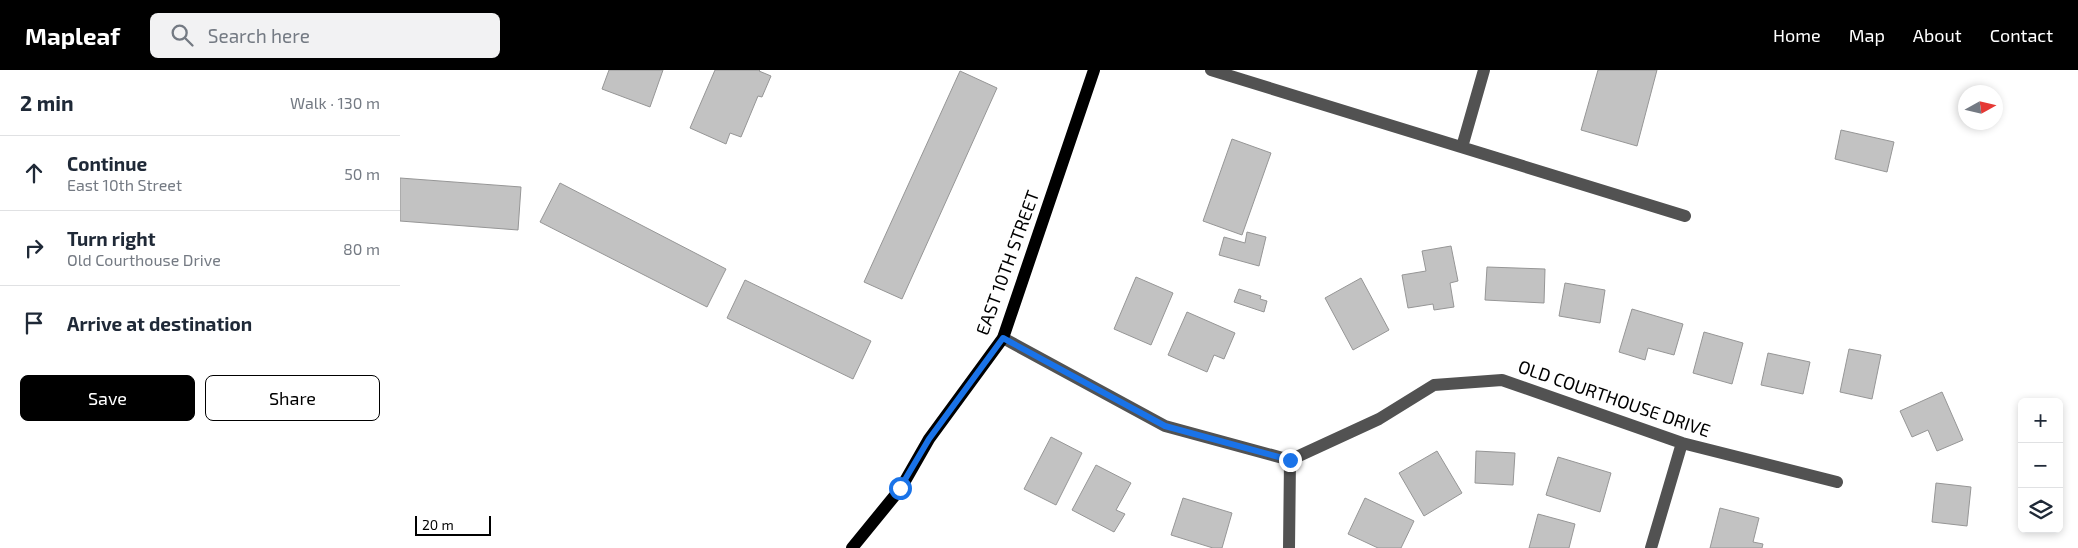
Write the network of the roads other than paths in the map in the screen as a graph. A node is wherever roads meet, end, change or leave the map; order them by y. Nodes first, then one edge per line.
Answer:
1 (1094, 70) edge
2 (1211, 70) edge
3 (1484, 70) edge
4 (1227, 72) edge
5 (1462, 147) junction
6 (1686, 216) dead end
7 (1003, 338) junction
8 (1682, 443) junction
9 (1290, 460) junction
10 (1837, 482) dead end
11 (852, 548) edge
12 (1289, 548) edge
13 (1651, 548) edge

1 - 7 main road, EAST 10TH STREET
2 - 4 street
3 - 5 street
4 - 5 street
5 - 6 street
7 - 9 street
7 - 11 main road, EAST 10TH STREET
8 - 9 street, OLD COURTHOUSE DRIVE
8 - 10 street, OLD COURTHOUSE DRIVE
8 - 13 street
9 - 12 street

